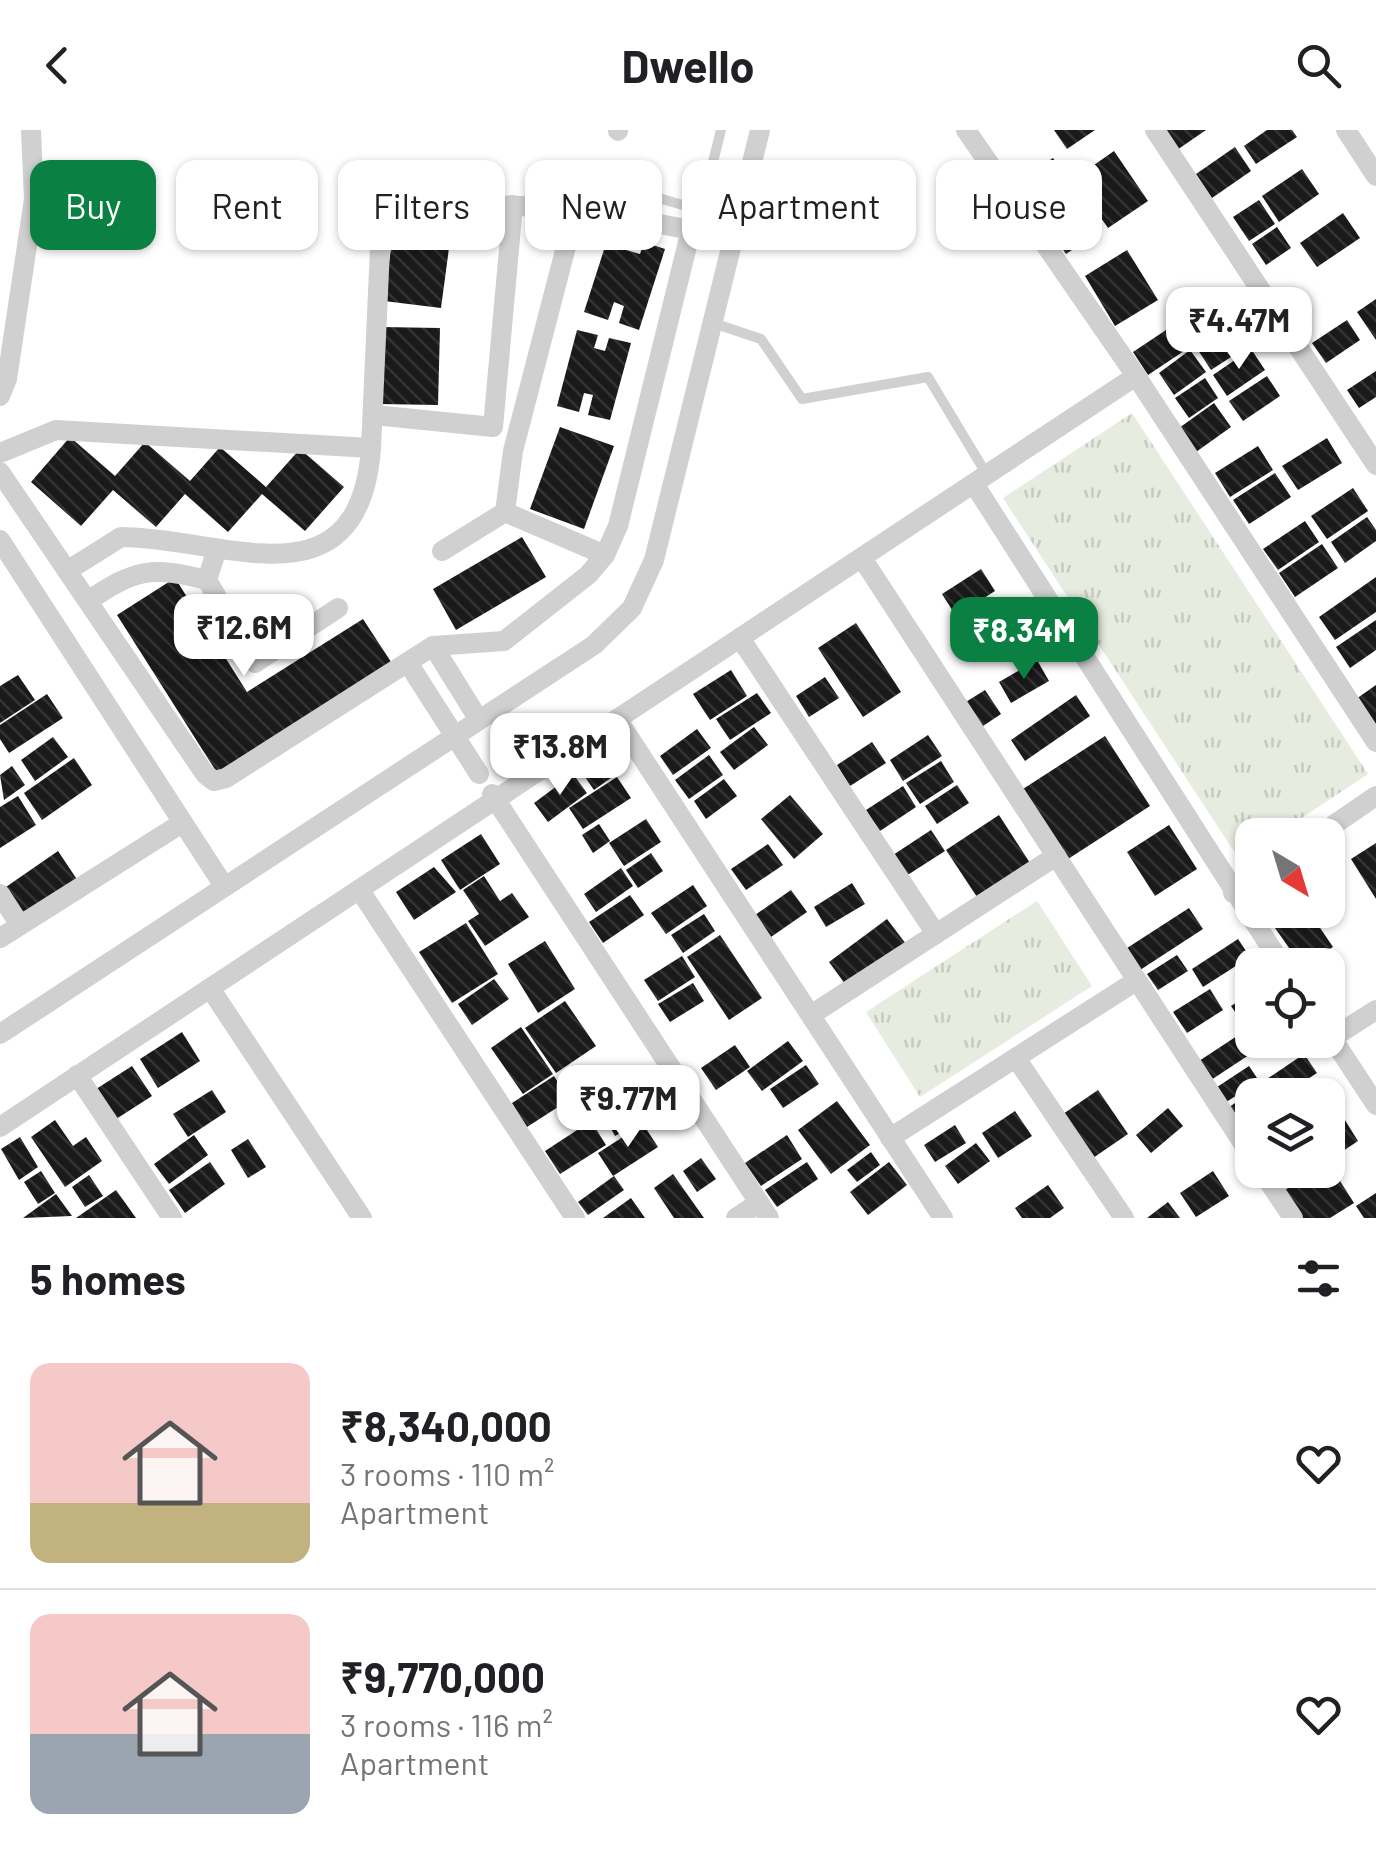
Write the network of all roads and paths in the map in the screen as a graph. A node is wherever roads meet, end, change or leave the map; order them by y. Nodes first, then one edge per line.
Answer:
1 (31, 130) edge
2 (721, 130) edge
3 (760, 130) edge
4 (966, 130) edge
5 (1155, 130) edge
6 (1346, 130) edge
7 (714, 160) edge
8 (753, 160) edge
9 (1376, 176) edge
10 (662, 199) dead end
11 (513, 205) junction
12 (682, 205) edge
13 (525, 206) edge
14 (662, 224) edge
15 (565, 250) edge
16 (731, 250) edge
17 (712, 323) junction
18 (1136, 376) junction
19 (0, 396) edge
20 (374, 414) junction
21 (371, 448) junction
22 (0, 452) edge
23 (1376, 464) edge
24 (0, 472) edge
25 (981, 480) junction
26 (505, 512) junction
27 (0, 540) edge
28 (442, 551) dead end
29 (216, 552) junction
30 (605, 555) junction
31 (862, 558) junction
32 (66, 571) junction
33 (207, 580) junction
34 (88, 601) junction
35 (338, 608) dead end
36 (740, 638) junction
37 (434, 646) junction
38 (408, 662) junction
39 (617, 719) junction
40 (479, 720) junction
41 (454, 736) junction
42 (1376, 742) edge
43 (489, 789) junction
44 (1376, 796) edge
45 (1343, 818) edge
46 (182, 823) junction
47 (1056, 856) junction
48 (224, 886) junction
49 (361, 892) junction
50 (1233, 892) joint
51 (0, 894) edge
52 (20, 925) junction
53 (936, 934) junction
54 (0, 938) edge
55 (1271, 948) edge
56 (1136, 980) junction
57 (210, 988) junction
58 (1376, 1010) edge
59 (811, 1015) junction
60 (1345, 1027) edge
61 (0, 1034) edge
62 (1016, 1058) junction
63 (1345, 1058) edge
64 (77, 1075) junction
65 (1376, 1105) edge
66 (0, 1127) edge
67 (1235, 1131) edge
68 (890, 1138) junction
69 (1273, 1188) edge
70 (764, 1210) edge
71 (172, 1218) edge
72 (362, 1218) edge
73 (575, 1218) edge
74 (736, 1218) edge
75 (943, 1218) edge
76 (1124, 1218) edge
77 (1293, 1218) edge

1 - 19 street
2 - 7 lane
3 - 8 street
4 - 18 street
5 - 23 street
6 - 9 street
10 - 12 lane
11 - 13 street
11 - 20 street
11 - 20 street
14 - 30 street
15 - 26 street
16 - 17 street
17 - 25 lane
17 - 40 street
18 - 25 street
18 - 42 street
20 - 21 street
21 - 22 street
21 - 29 street
24 - 32 street
25 - 31 street
25 - 50 street
26 - 28 street
26 - 30 street
27 - 46 street
29 - 32 street
29 - 33 street
30 - 37 street
31 - 36 street
31 - 47 street
32 - 34 street
33 - 34 street
33 - 35 street
34 - 38 street
36 - 39 street
36 - 53 street
37 - 38 street
37 - 40 street
38 - 41 street
39 - 43 street
39 - 59 street
40 - 41 street
41 - 43 street
41 - 48 street
43 - 49 street
43 - 70 street
44 - 45 street
46 - 48 street
46 - 52 street
47 - 53 street
47 - 56 street
48 - 61 street
49 - 57 street
49 - 73 street
50 - 55 street
51 - 52 street
52 - 54 street
53 - 59 street
56 - 62 street
56 - 67 street
57 - 64 street
57 - 72 street
58 - 60 street
59 - 68 street
62 - 68 street
62 - 76 street
63 - 65 street
64 - 66 street
64 - 71 street
68 - 75 street
69 - 77 street
70 - 74 street

